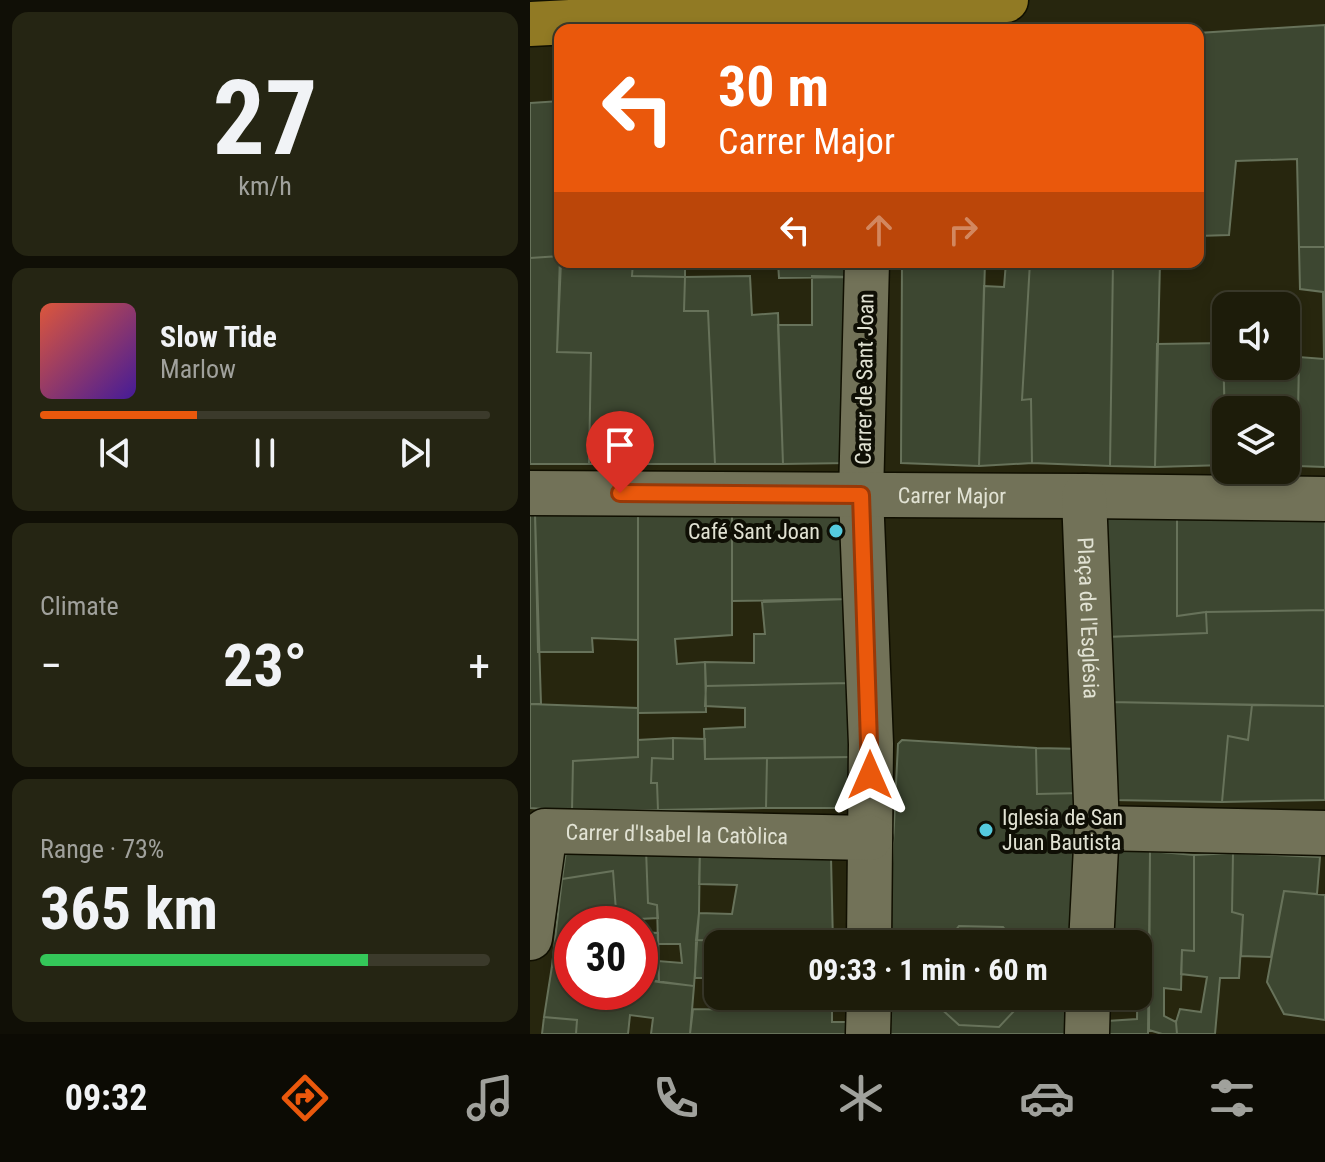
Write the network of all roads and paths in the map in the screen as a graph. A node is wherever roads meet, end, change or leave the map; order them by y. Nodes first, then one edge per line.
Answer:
1 (1006, 0) edge
2 (873, 12) edge
3 (530, 24) edge
4 (867, 268) edge
5 (530, 493) edge
6 (861, 495) junction
7 (1084, 496) junction
8 (1325, 499) edge
9 (1097, 828) junction
10 (1325, 833) edge
11 (870, 838) junction
12 (869, 930) edge
13 (1092, 930) edge
14 (530, 938) edge
15 (869, 1010) edge
16 (1088, 1010) edge
17 (868, 1034) edge
18 (1087, 1034) edge

1 - 2 main road
2 - 3 main road
4 - 6 street, Carrer de Sant Joan
5 - 6 street, Carrer Major
6 - 7 street, Carrer Major
6 - 11 street
7 - 8 street, Carrer Major
7 - 9 street, Plaça de l'Església
9 - 10 street
9 - 13 street, Plaça de l'Església
11 - 12 street
11 - 14 street, Carrer d'Isabel la Catòlica
15 - 17 street
16 - 18 street

